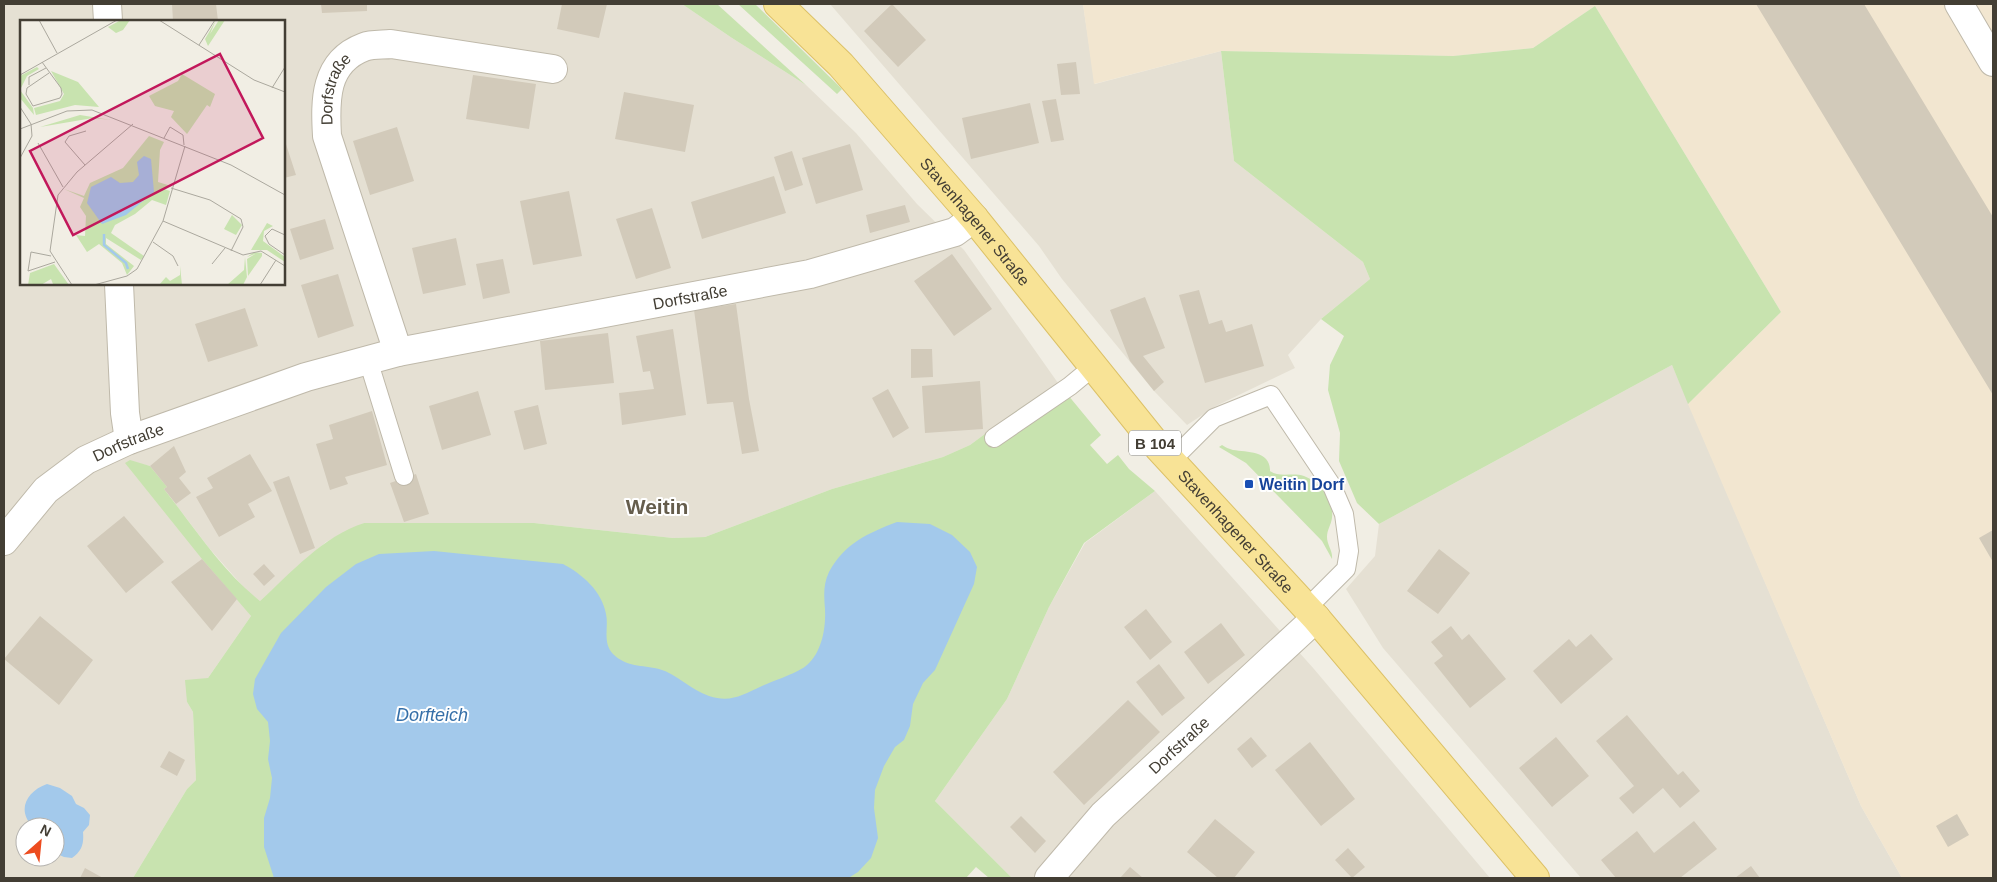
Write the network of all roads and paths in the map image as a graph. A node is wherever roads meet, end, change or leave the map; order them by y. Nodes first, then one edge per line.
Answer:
1 (107, 4) edge
2 (778, 4) edge
3 (1959, 4) edge
4 (108, 20) edge
5 (1993, 62) edge
6 (553, 69) dead end
7 (974, 218) junction
8 (119, 285) edge
9 (398, 352) junction
10 (368, 360) junction
11 (1093, 367) junction
12 (994, 438) dead end
13 (130, 440) junction
14 (1171, 461) junction
15 (404, 476) dead end
16 (4, 541) edge
17 (1312, 613) junction
18 (1049, 878) edge
19 (1535, 878) edge

1 - 4 street
2 - 7 main road, Stavenhagener Straße / B 104
3 - 5 street
6 - 9 street, Dorfstraße
7 - 9 street, Dorfstraße
7 - 11 main road, Stavenhagener Straße / B 104
8 - 13 street
9 - 10 street, Dorfstraße
10 - 13 street, Dorfstraße
10 - 15 lane
11 - 12 lane
11 - 14 main road, Stavenhagener Straße / B 104
13 - 16 street, Dorfstraße
14 - 17 main road, Stavenhagener Straße / B 104
14 - 17 lane
17 - 18 street, Dorfstraße
17 - 19 main road, Stavenhagener Straße / B 104

